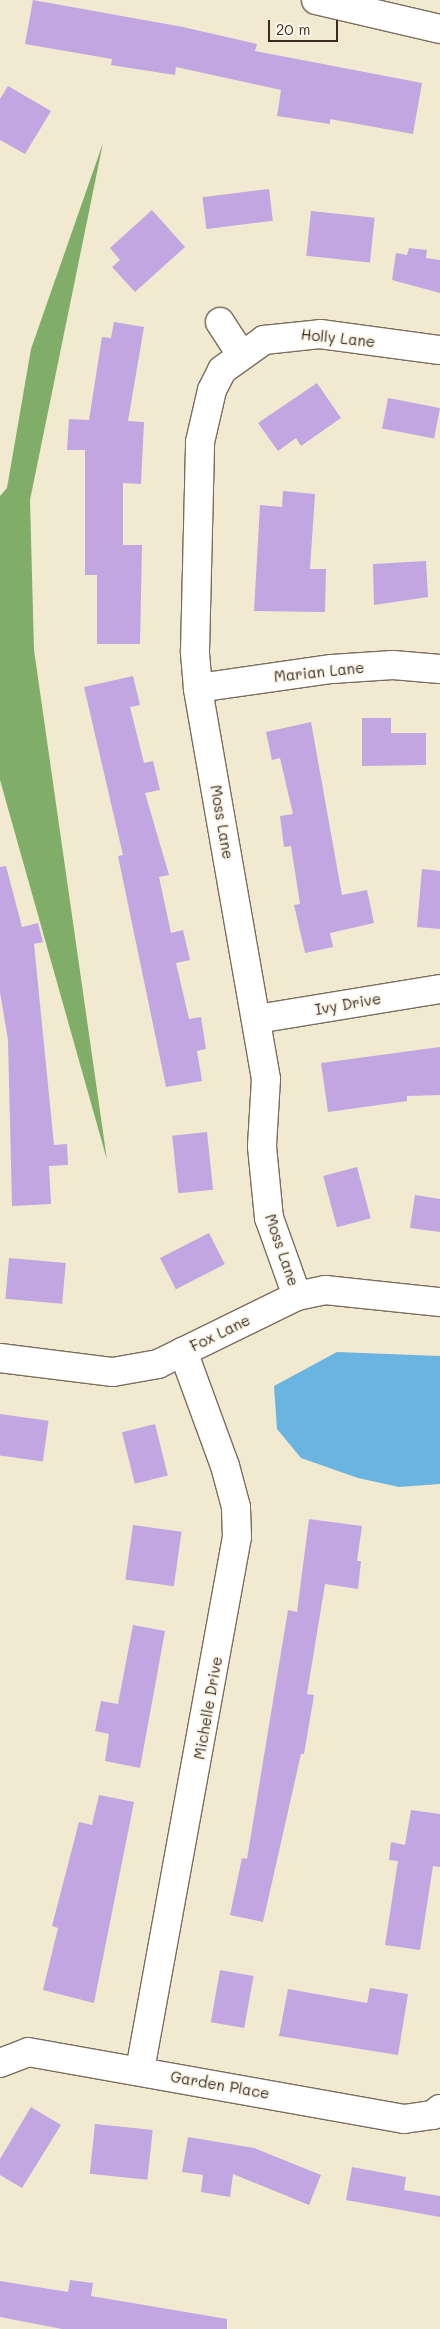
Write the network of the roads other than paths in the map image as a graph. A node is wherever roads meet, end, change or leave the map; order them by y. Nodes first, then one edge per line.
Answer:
1 (333, 2) edge
2 (440, 29) edge
3 (220, 322) dead end
4 (440, 350) edge
5 (240, 352) junction
6 (440, 669) edge
7 (198, 688) junction
8 (440, 989) edge
9 (256, 1019) junction
10 (297, 1296) junction
11 (440, 1302) edge
12 (183, 1351) junction
13 (0, 1358) edge
14 (0, 2063) edge
15 (140, 2070) junction
16 (440, 2109) edge

1 - 2 street
3 - 5 street
4 - 5 street, Holly Lane
5 - 7 street, Moss Lane
6 - 7 street, Marian Lane
7 - 9 street, Moss Lane
8 - 9 street, Ivy Drive
9 - 10 street, Moss Lane
10 - 11 street, Fox Lane
10 - 12 street, Fox Lane
12 - 13 street, Fox Lane
12 - 15 street, Michelle Drive
14 - 15 street, Garden Place
15 - 16 street, Garden Place

